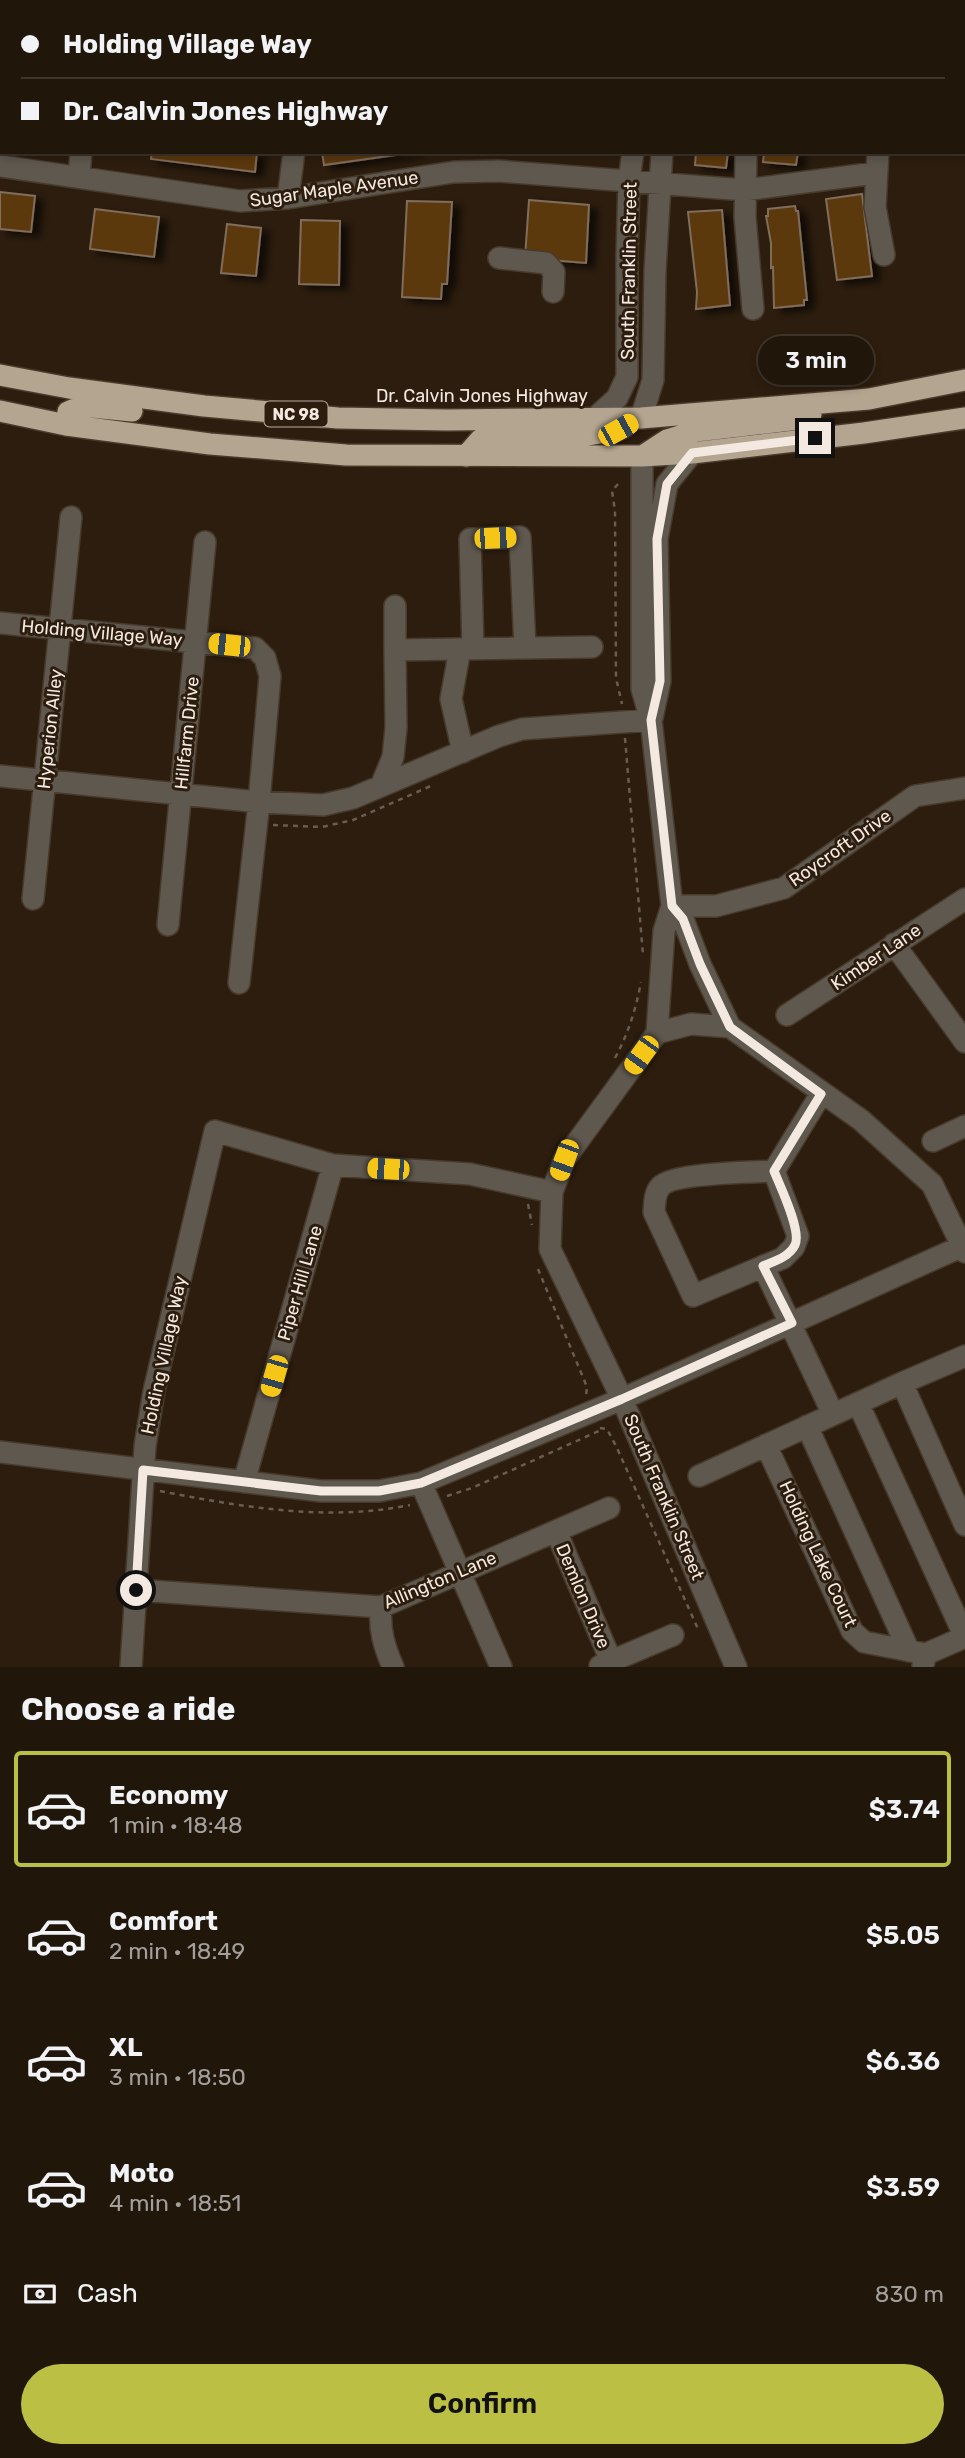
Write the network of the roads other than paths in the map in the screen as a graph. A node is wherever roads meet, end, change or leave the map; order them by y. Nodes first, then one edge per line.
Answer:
1 (81, 154) edge
2 (294, 154) edge
3 (633, 154) edge
4 (662, 154) edge
5 (746, 154) edge
6 (500, 162) edge
7 (877, 163) edge
8 (0, 166) edge
9 (79, 177) junction
10 (629, 180) junction
11 (659, 184) junction
12 (745, 190) junction
13 (289, 198) junction
14 (884, 255) dead end
15 (499, 258) dead end
16 (553, 292) dead end
17 (753, 309) dead end
18 (0, 375) edge
19 (965, 380) edge
20 (843, 401) junction
21 (0, 411) edge
22 (338, 418) junction
23 (641, 418) junction
24 (965, 418) edge
25 (594, 419) junction
26 (66, 425) junction
27 (692, 453) junction
28 (466, 456) junction
29 (642, 456) junction
30 (71, 517) dead end
31 (205, 542) dead end
32 (395, 606) dead end
33 (0, 623) edge
34 (61, 629) junction
35 (196, 641) junction
36 (592, 647) dead end
37 (525, 648) junction
38 (467, 649) junction
39 (395, 650) junction
40 (651, 720) junction
41 (463, 752) junction
42 (393, 757) junction
43 (411, 774) junction
44 (0, 776) edge
45 (44, 780) junction
46 (381, 786) junction
47 (965, 788) edge
48 (181, 794) junction
49 (259, 802) junction
50 (33, 899) dead end
51 (965, 899) edge
52 (672, 906) junction
53 (168, 925) dead end
54 (894, 944) junction
55 (239, 983) dead end
56 (787, 1015) dead end
57 (730, 1027) junction
58 (657, 1033) junction
59 (965, 1042) edge
60 (821, 1094) junction
61 (965, 1126) edge
62 (933, 1141) dead end
63 (334, 1165) junction
64 (774, 1171) junction
65 (552, 1192) junction
66 (964, 1248) edge
67 (763, 1266) junction
68 (792, 1323) junction
69 (965, 1356) edge
70 (902, 1383) junction
71 (622, 1399) junction
72 (858, 1403) junction
73 (833, 1414) junction
74 (807, 1426) junction
75 (766, 1445) junction
76 (0, 1452) edge
77 (143, 1470) junction
78 (699, 1476) dead end
79 (244, 1482) junction
80 (421, 1483) junction
81 (609, 1508) dead end
82 (965, 1525) edge
83 (556, 1531) junction
84 (460, 1573) junction
85 (136, 1590) junction
86 (381, 1607) junction
87 (673, 1635) dead end
88 (965, 1637) edge
89 (919, 1657) edge
90 (605, 1664) edge
91 (131, 1667) edge
92 (393, 1667) edge
93 (501, 1667) edge
94 (736, 1667) edge

1 - 9 street
2 - 13 street
3 - 10 street, South Franklin Street
4 - 11 street, South Franklin Street
5 - 12 street
6 - 10 street, Sugar Maple Avenue
6 - 13 street, Sugar Maple Avenue
7 - 12 street, Sugar Maple Avenue
7 - 14 street
8 - 9 street, Sugar Maple Avenue
9 - 13 street, Sugar Maple Avenue
10 - 11 street, Sugar Maple Avenue
10 - 25 street, South Franklin Street
11 - 12 street, Sugar Maple Avenue
11 - 23 street, South Franklin Street
12 - 17 street
15 - 16 street
18 - 22 highway, Dr. Calvin Jones Highway / NC 98
19 - 20 highway, Dr. Calvin Jones Highway / NC 98
20 - 23 highway, Dr. Calvin Jones Highway / NC 98
20 - 29 highway
21 - 26 highway, NC 98
22 - 25 highway, Dr. Calvin Jones Highway / NC 98
22 - 26 highway
23 - 25 highway, Dr. Calvin Jones Highway / NC 98
23 - 28 highway
24 - 27 highway, NC 98
26 - 28 highway, NC 98
27 - 29 highway, NC 98
27 - 40 street
28 - 29 highway, NC 98
29 - 40 street
30 - 34 street, Hyperion Alley
31 - 35 street, Hillfarm Drive
32 - 39 street
33 - 34 street, Holding Village Way
34 - 35 street, Holding Village Way
34 - 45 street, Hyperion Alley
35 - 48 street, Hillfarm Drive
35 - 49 street, Holding Village Way
36 - 37 street
37 - 38 street
37 - 38 street
38 - 39 street
38 - 41 street
39 - 42 street
40 - 41 street
40 - 52 street
41 - 43 street
42 - 43 street
42 - 46 street
43 - 46 street
44 - 45 street
45 - 48 street
45 - 50 street, Hyperion Alley
46 - 49 street
47 - 52 street, Roycroft Drive
48 - 49 street
48 - 53 street, Hillfarm Drive
49 - 55 street, Holding Village Way
51 - 54 street, Kimber Lane
52 - 57 street
52 - 58 street
54 - 56 street, Kimber Lane
54 - 59 street
57 - 58 street
57 - 60 street
58 - 65 street, South Franklin Street
60 - 64 street
60 - 66 street
61 - 62 street
63 - 65 street
63 - 77 street, Holding Village Way
63 - 79 street, Piper Hill Lane
64 - 67 street
64 - 67 street
65 - 71 street, South Franklin Street
66 - 68 street
67 - 68 street
68 - 71 street
68 - 73 street
69 - 70 street
70 - 72 street
70 - 82 street
71 - 80 street
71 - 94 street, South Franklin Street
72 - 73 street
72 - 88 street
73 - 74 street
74 - 75 street
74 - 89 street
75 - 78 street
75 - 89 street, Holding Lake Court
76 - 77 street
77 - 79 street
77 - 85 street, Holding Village Way
79 - 80 street
80 - 84 street
81 - 83 street, Allington Lane
83 - 84 street, Allington Lane
83 - 90 street, Demlon Drive
84 - 86 street, Allington Lane
84 - 93 street
85 - 86 street, Allington Lane
85 - 91 street, Holding Village Way
86 - 92 street
87 - 90 street
88 - 89 street

